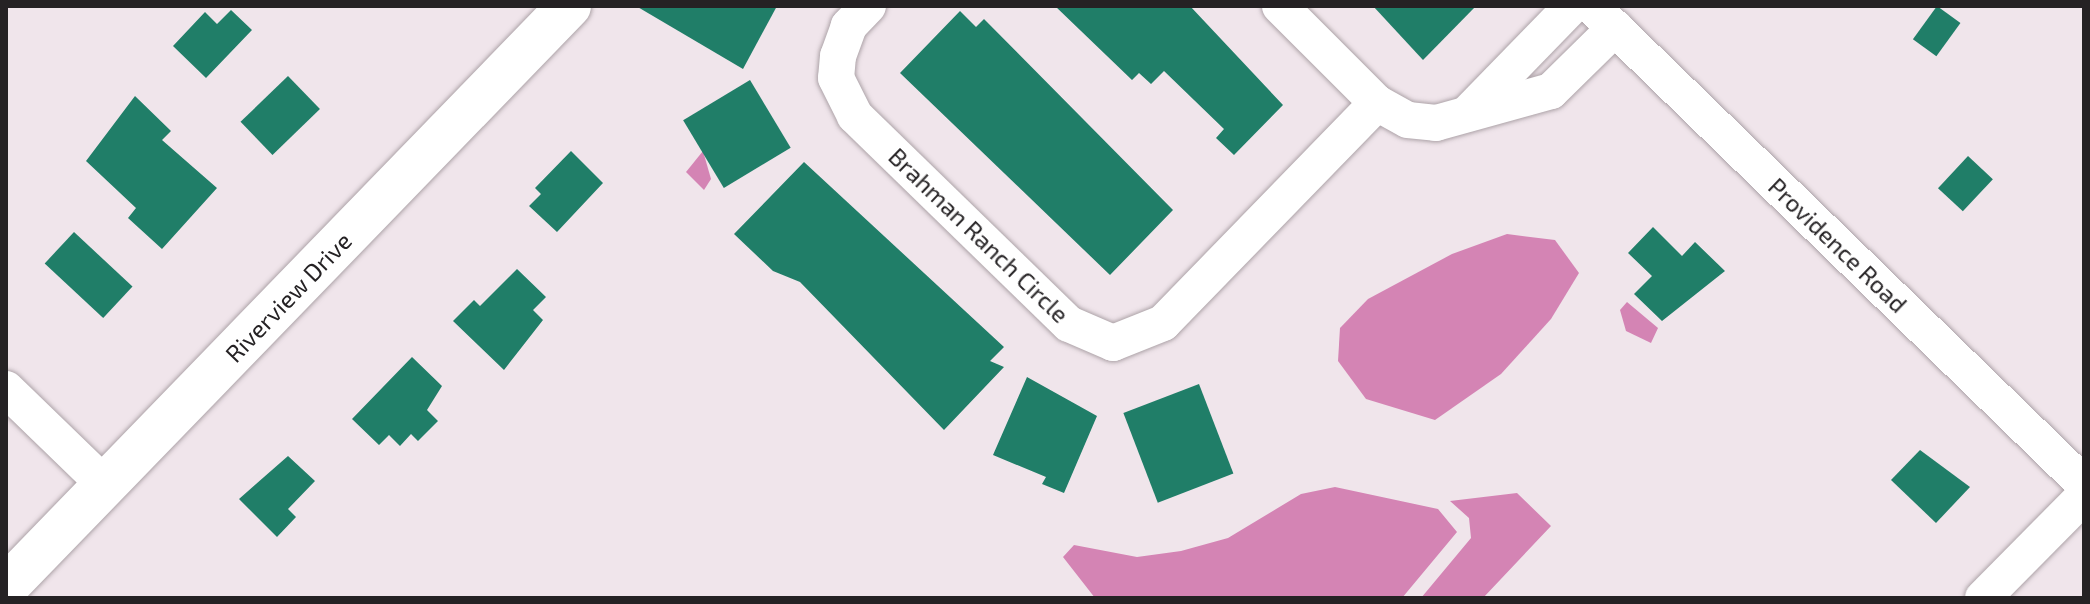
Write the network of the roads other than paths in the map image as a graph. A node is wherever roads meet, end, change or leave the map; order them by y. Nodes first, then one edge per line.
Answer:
1 (569, 6) edge
2 (868, 6) edge
3 (1280, 6) edge
4 (1599, 12) edge
5 (1377, 103) junction
6 (1466, 115) junction
7 (6, 389) edge
8 (2084, 484) edge
9 (105, 485) junction
10 (2084, 496) edge
11 (6, 587) edge
12 (1983, 598) edge

1 - 9 street, Riverview Drive
2 - 5 street, Brahman Ranch Circle
3 - 5 street
4 - 6 street
4 - 6 street
4 - 8 street, Providence Road
5 - 6 street
7 - 9 street
9 - 11 street, Riverview Drive
10 - 12 street

